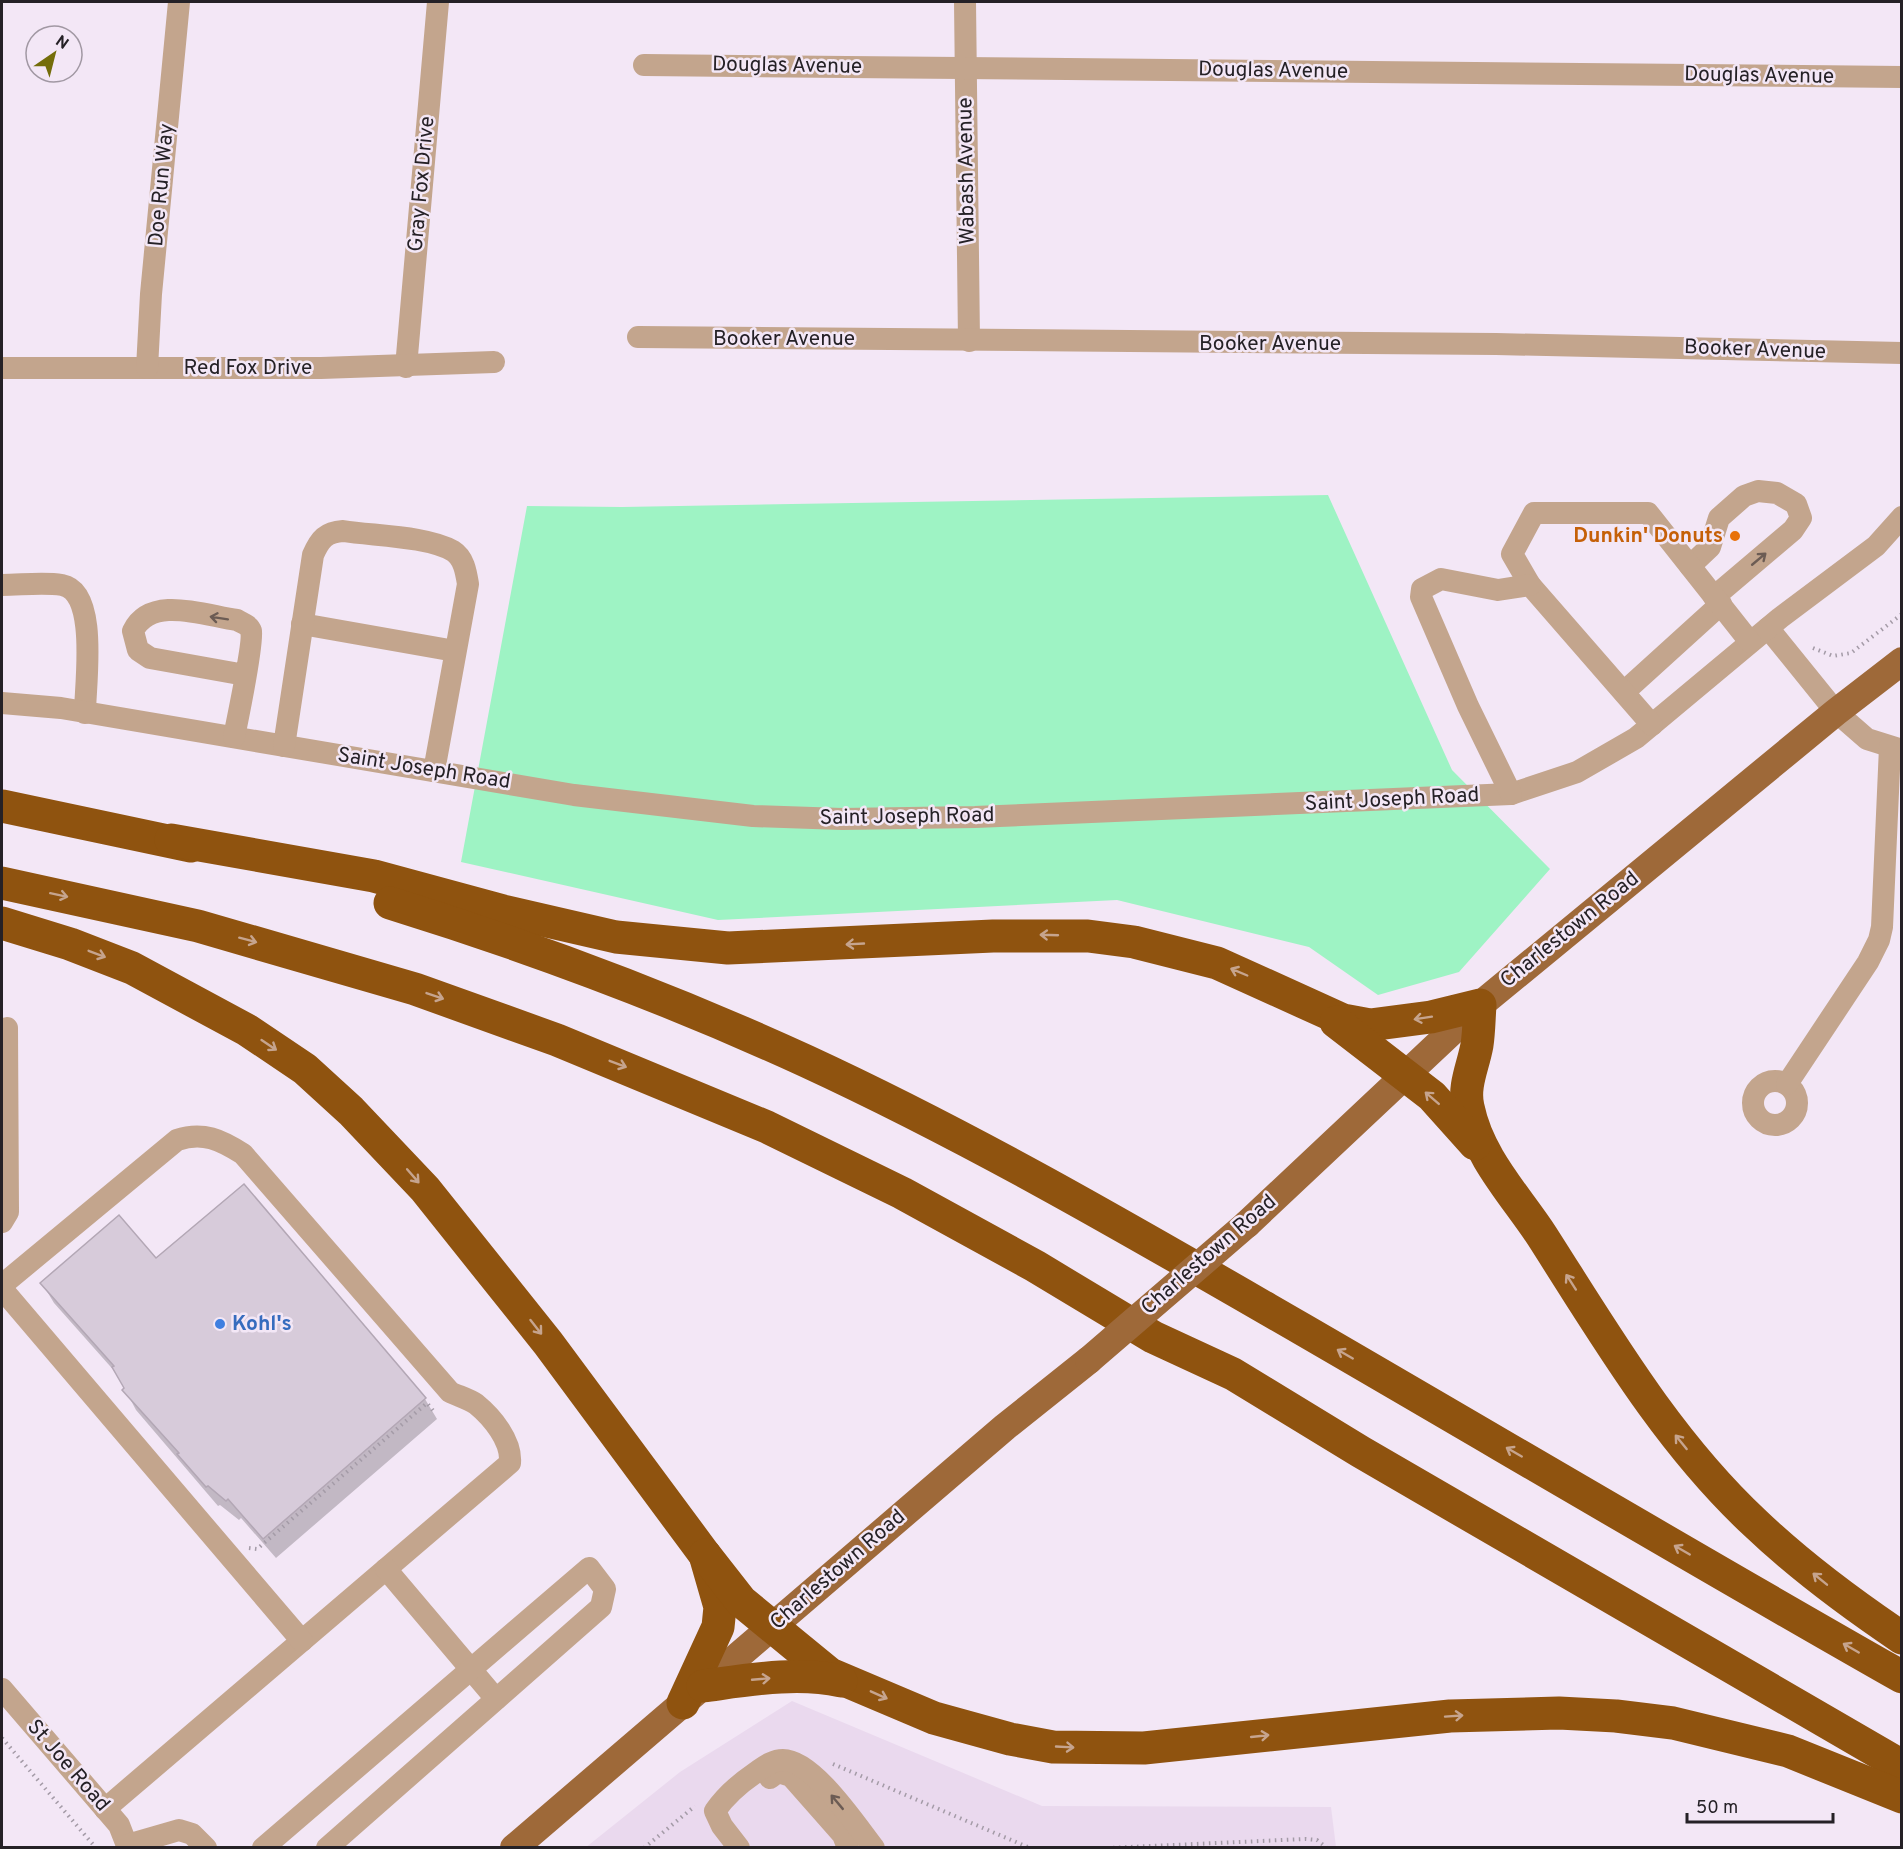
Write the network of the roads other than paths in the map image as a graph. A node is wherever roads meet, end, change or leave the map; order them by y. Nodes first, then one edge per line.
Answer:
1 (179, 2) edge
2 (438, 2) edge
3 (965, 2) edge
4 (644, 65) dead end
5 (965, 68) junction
6 (1902, 77) edge
7 (638, 337) dead end
8 (969, 341) junction
9 (1902, 353) edge
10 (494, 362) dead end
11 (406, 367) junction
12 (2, 368) edge
13 (147, 368) junction
14 (1902, 517) edge
15 (1690, 566) junction
16 (2, 585) edge
17 (1530, 585) junction
18 (1718, 601) junction
19 (302, 624) junction
20 (1759, 635) junction
21 (455, 651) junction
22 (1902, 662) edge
23 (247, 664) junction
24 (1624, 692) junction
25 (2, 703) edge
26 (1836, 712) junction
27 (85, 713) junction
28 (1652, 725) junction
29 (234, 737) junction
30 (284, 746) junction
31 (1896, 748) edge
32 (434, 771) junction
33 (1511, 794) junction
34 (2, 806) edge
35 (171, 840) junction
36 (2, 883) edge
37 (2, 923) edge
38 (1480, 1005) junction
39 (1321, 1011) junction
40 (8, 1028) dead end
41 (1404, 1077) junction
42 (1787, 1084) dead end
43 (1485, 1157) junction
44 (2, 1222) edge
45 (2, 1287) edge
46 (705, 1555) junction
47 (386, 1569) junction
48 (772, 1627) junction
49 (1902, 1638) edge
50 (302, 1641) junction
51 (471, 1668) junction
52 (1902, 1677) edge
53 (846, 1682) junction
54 (2, 1689) edge
55 (693, 1695) junction
56 (496, 1699) junction
57 (1902, 1766) edge
58 (1902, 1797) edge
59 (723, 1799) junction
60 (105, 1809) junction
61 (722, 1827) junction
62 (127, 1846) edge
63 (206, 1848) edge
64 (262, 1848) edge
65 (327, 1848) edge
66 (514, 1848) edge
67 (739, 1848) edge
68 (751, 1848) edge
69 (848, 1848) edge
70 (874, 1848) edge

1 - 13 street, Doe Run Way
2 - 11 street, Gray Fox Drive
3 - 5 street, Wabash Avenue
4 - 5 street, Douglas Avenue
5 - 6 street, Douglas Avenue
5 - 8 street, Wabash Avenue
7 - 8 street, Booker Avenue
8 - 9 street, Booker Avenue
10 - 11 street, Red Fox Drive
11 - 13 street, Red Fox Drive
12 - 13 street, Red Fox Drive
14 - 20 street, Saint Joseph Road
15 - 17 street
15 - 18 street
18 -> 15 street
16 - 27 street
17 - 24 street
17 - 33 street
18 - 20 street
18 - 24 street
19 - 21 street
19 - 21 street
19 - 30 street
20 - 26 street
20 - 28 street, Saint Joseph Road
21 - 32 street
22 - 26 main road, Charlestown Road
23 -> 23 street
23 - 29 street
24 - 28 street
25 - 27 street, Saint Joseph Road
26 - 31 street
26 - 38 main road, Charlestown Road
27 - 29 street, Saint Joseph Road
28 - 33 street, Saint Joseph Road
29 - 30 street, Saint Joseph Road
30 - 32 street, Saint Joseph Road
31 - 42 street
32 - 33 street, Saint Joseph Road
34 - 35 highway
39 -> 35 highway
52 -> 35 highway
36 -> 57 highway
37 -> 46 highway
38 -> 39 highway
38 - 41 main road, Charlestown Road
38 - 43 highway
39 - 41 highway
40 - 44 street
43 -> 41 highway
41 - 48 main road, Charlestown Road, bridge
49 -> 43 highway
45 - 47 street
45 - 50 street
46 - 48 highway
46 - 55 highway
47 - 50 street
47 - 51 street
48 - 53 highway
48 - 55 main road, Charlestown Road
50 - 60 street
51 - 56 street
51 - 56 street
51 - 64 street
55 -> 53 highway
53 -> 58 highway
54 - 60 street, St Joe Road
55 - 66 main road, Charlestown Road
56 - 65 street
59 - 61 street
59 - 69 street
70 -> 59 street
60 - 62 street, St Joe Road
61 - 67 street
61 - 68 street
62 - 63 street

